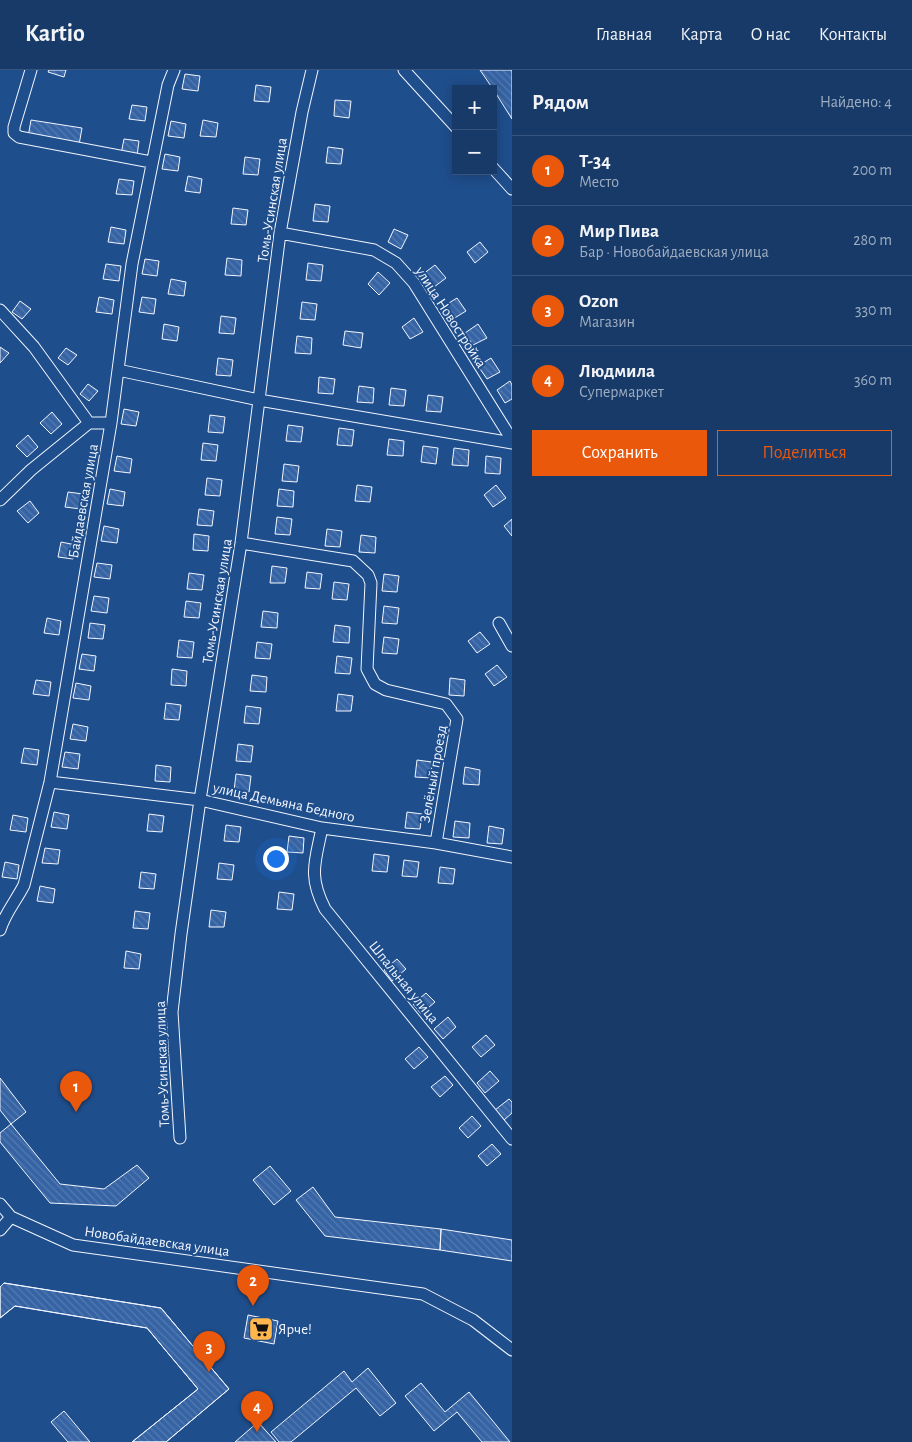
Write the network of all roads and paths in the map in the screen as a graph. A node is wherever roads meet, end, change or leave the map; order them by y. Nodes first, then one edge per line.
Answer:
1 (31, 70) edge
2 (174, 70) edge
3 (312, 70) edge
4 (404, 70) edge
5 (452, 123) edge
6 (151, 162) junction
7 (497, 172) edge
8 (512, 189) edge
9 (280, 233) junction
10 (0, 310) edge
11 (118, 370) junction
12 (259, 400) junction
13 (89, 423) junction
14 (111, 423) junction
15 (512, 442) edge
16 (0, 500) edge
17 (241, 543) junction
18 (499, 623) dead end
19 (512, 646) edge
20 (50, 782) junction
21 (200, 800) junction
22 (322, 828) junction
23 (436, 843) junction
24 (512, 857) edge
25 (0, 930) edge
26 (180, 1138) dead end
27 (512, 1139) edge
28 (0, 1204) edge
29 (11, 1217) junction
30 (0, 1230) edge
31 (512, 1350) edge

1 - 6 street
2 - 6 street, Байдаевская улица
3 - 9 street, Томь-Усинская улица
4 - 5 street
6 - 11 street, Байдаевская улица
7 - 8 street
9 - 12 street, Томь-Усинская улица
9 - 15 street, улица Новостройка
10 - 13 street
11 - 12 street
11 - 14 street, Байдаевская улица
12 - 15 street
12 - 17 street, Томь-Усинская улица
13 - 14 street
13 - 16 street
14 - 20 street, Байдаевская улица
17 - 21 street, Томь-Усинская улица
17 - 23 street, Зелёный проезд
18 - 19 street
20 - 21 street, улица Демьяна Бедного
20 - 25 street, Байдаевская улица
21 - 22 street, улица Демьяна Бедного
21 - 26 street, Томь-Усинская улица
22 - 23 street, улица Демьяна Бедного
22 - 27 street, Шпальная улица
23 - 24 street, улица Демьяна Бедного
28 - 29 street, Новобайдаевская улица
29 - 30 street
29 - 31 street, Новобайдаевская улица

